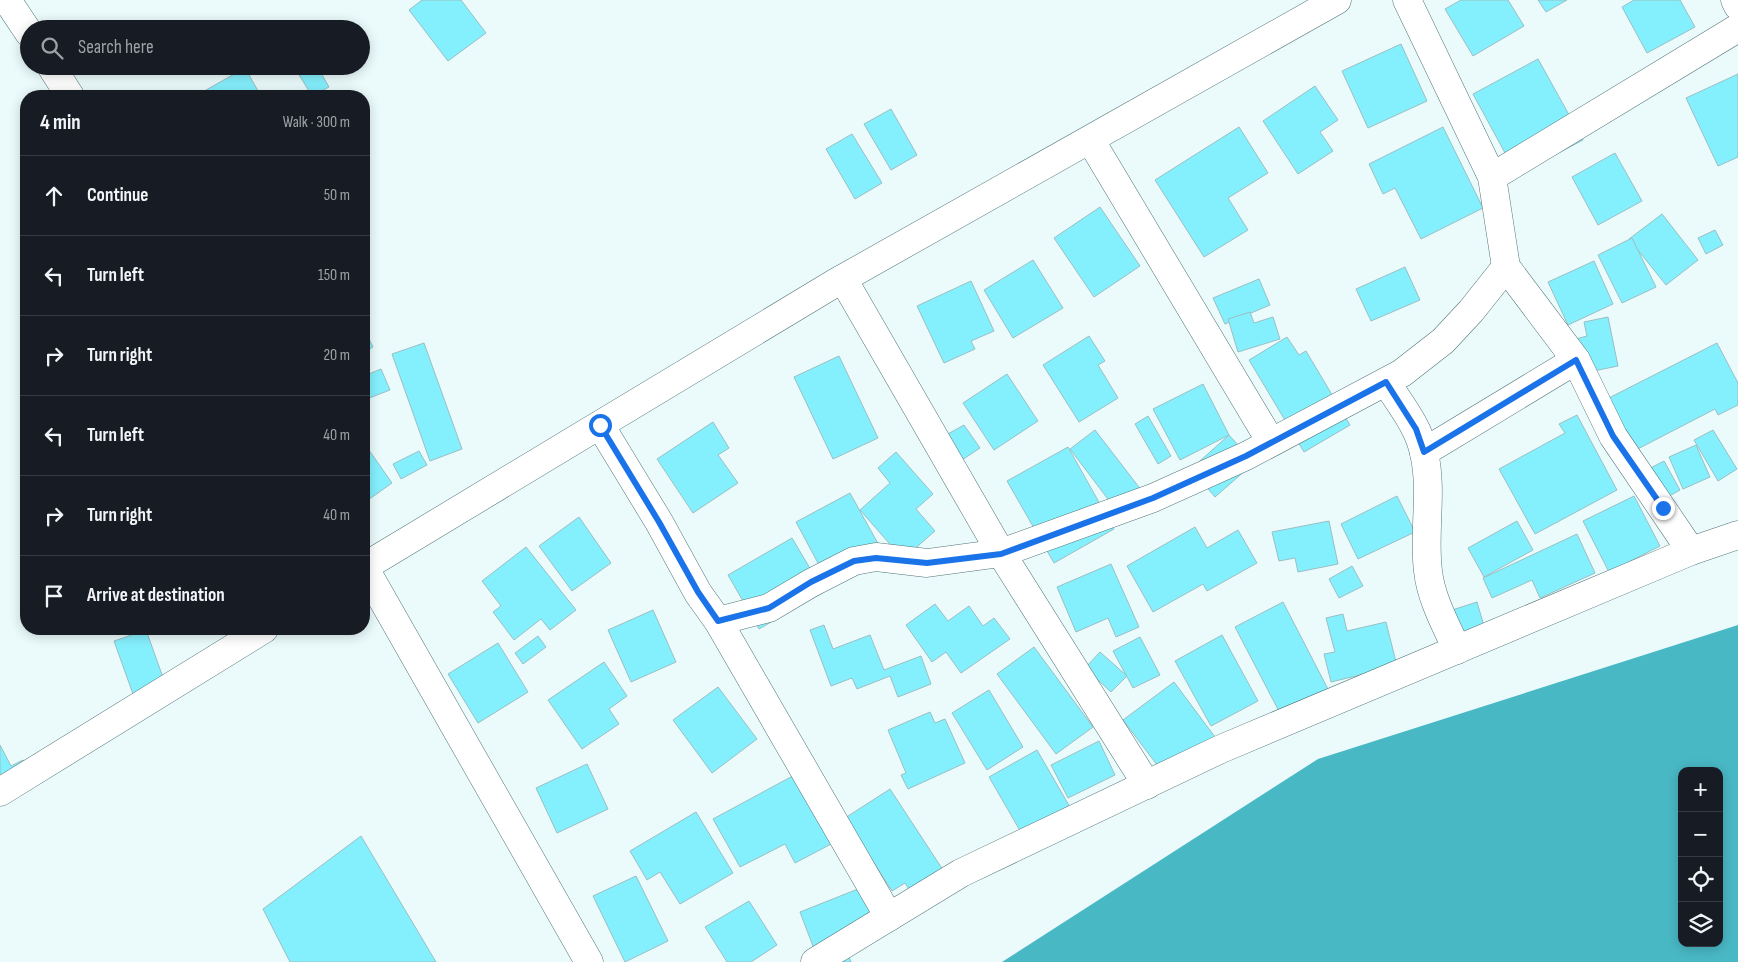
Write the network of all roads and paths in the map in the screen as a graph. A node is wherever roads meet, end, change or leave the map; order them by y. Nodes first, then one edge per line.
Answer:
1 (7, 0) edge
2 (1337, 0) edge
3 (1406, 0) edge
4 (1735, 0) edge
5 (1738, 6) edge
6 (20, 20) edge
7 (1738, 28) edge
8 (56, 75) edge
9 (66, 90) edge
10 (1090, 141) junction
11 (1492, 177) junction
12 (1506, 267) junction
13 (842, 279) junction
14 (1576, 360) junction
15 (1386, 382) junction
16 (600, 425) junction
17 (1271, 442) junction
18 (1424, 452) junction
19 (1738, 535) edge
20 (1691, 551) junction
21 (1001, 554) junction
22 (370, 563) edge
23 (370, 578) edge
24 (718, 621) junction
25 (254, 635) edge
26 (1457, 650) junction
27 (1147, 785) junction
28 (0, 792) edge
29 (889, 917) junction
30 (589, 962) edge
31 (815, 962) edge

1 - 6 street
2 - 10 street
3 - 11 street
4 - 5 street
7 - 11 street
8 - 9 street
10 - 13 street
10 - 17 street
11 - 12 street
12 - 14 street
12 - 15 street
13 - 16 street
13 - 21 street
14 - 18 street
14 - 20 street
15 - 17 street
15 - 18 street
16 - 22 street
16 - 24 street
17 - 21 street
18 - 26 street
19 - 20 street
20 - 26 street
21 - 24 street
21 - 27 street
23 - 30 street
24 - 29 street
25 - 28 street
26 - 27 street
27 - 29 street
29 - 31 street

